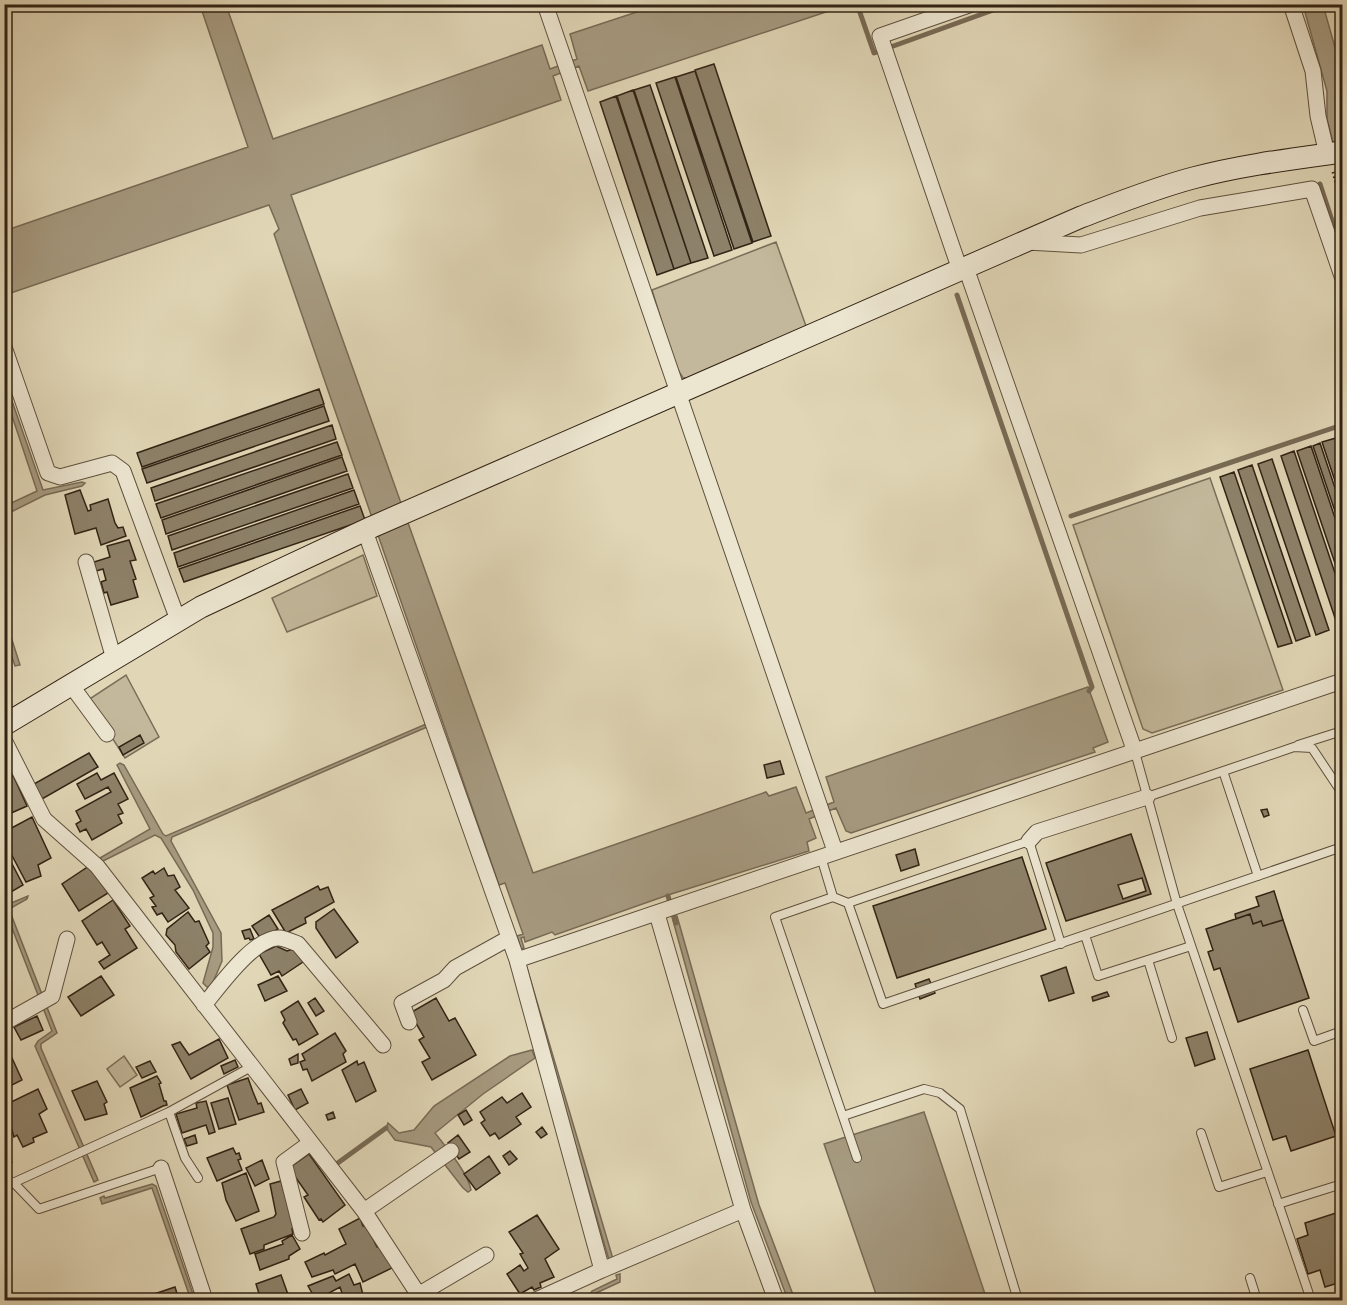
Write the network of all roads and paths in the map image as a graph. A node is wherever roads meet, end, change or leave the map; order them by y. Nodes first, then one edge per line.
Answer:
1 (545, 4) edge
2 (972, 4) edge
3 (1292, 4) edge
4 (1334, 4) edge
5 (1342, 34) edge
6 (1333, 157) edge
7 (1342, 205) edge
8 (1025, 241) junction
9 (963, 269) junction
10 (1342, 276) edge
11 (4, 347) edge
12 (678, 394) junction
13 (368, 529) junction
14 (86, 562) dead end
15 (178, 620) junction
16 (114, 659) junction
17 (1342, 681) edge
18 (71, 685) junction
19 (4, 725) edge
20 (1342, 731) edge
21 (108, 734) dead end
22 (4, 740) edge
23 (1294, 747) junction
24 (1135, 752) junction
25 (1223, 771) junction
26 (1342, 793) edge
27 (1147, 797) junction
28 (1029, 841) junction
29 (1342, 848) edge
30 (828, 854) junction
31 (1258, 876) junction
32 (833, 897) junction
33 (848, 903) junction
34 (1177, 904) junction
35 (657, 914) junction
36 (1085, 935) junction
37 (509, 938) junction
38 (67, 939) dead end
39 (1061, 944) junction
40 (1191, 946) junction
41 (517, 960) junction
42 (1148, 960) junction
43 (204, 1005) junction
44 (1303, 1010) dead end
45 (409, 1022) dead end
46 (4, 1023) edge
47 (1342, 1031) edge
48 (1172, 1038) dead end
49 (383, 1045) dead end
50 (251, 1067) junction
51 (168, 1112) junction
52 (843, 1116) junction
53 (1201, 1133) dead end
54 (310, 1143) junction
55 (451, 1151) dead end
56 (857, 1158) dead end
57 (161, 1168) joint
58 (1268, 1172) junction
59 (198, 1178) dead end
60 (13, 1182) junction
61 (1342, 1184) edge
62 (4, 1187) edge
63 (1278, 1204) junction
64 (743, 1210) junction
65 (364, 1211) junction
66 (302, 1233) dead end
67 (486, 1255) dead end
68 (602, 1270) junction
69 (1250, 1278) dead end
70 (4, 1292) edge
71 (420, 1298) edge
72 (7, 1300) edge
73 (206, 1300) edge
74 (536, 1300) edge
75 (776, 1300) edge
76 (1018, 1300) edge
77 (1257, 1300) edge
78 (1311, 1300) edge

1 - 12 street
2 - 9 street
3 - 6 street
4 - 5 path
6 - 7 path
6 - 8 street
8 - 9 street
8 - 10 street
9 - 12 street
9 - 24 street
11 - 15 street
12 - 13 street
12 - 30 street
13 - 15 street
13 - 37 street
14 - 16 street
15 - 16 street
16 - 18 street
17 - 24 street
18 - 19 street
18 - 21 street
20 - 23 lane
22 - 43 street
23 - 25 lane
23 - 26 lane
24 - 27 lane
24 - 30 street
25 - 27 lane
25 - 31 lane
27 - 28 street
27 - 34 lane
28 - 33 lane
28 - 39 lane
29 - 31 lane
30 - 32 lane
30 - 35 street
31 - 34 lane
32 - 33 lane
32 - 52 lane
33 - 39 lane
34 - 36 lane
34 - 40 lane
35 - 41 street
35 - 64 street
36 - 39 lane
36 - 42 lane
37 - 41 street
37 - 45 street
38 - 46 street
40 - 42 lane
40 - 58 lane
41 - 68 street
42 - 48 lane
43 - 49 street
43 - 50 street
44 - 47 lane
50 - 51 lane
50 - 54 street
51 - 59 lane
51 - 60 lane
52 - 56 lane
52 - 76 lane
53 - 58 lane
54 - 65 street
54 - 66 street
55 - 65 street
57 - 60 lane
57 - 73 street
58 - 63 lane
60 - 62 lane
61 - 63 lane
63 - 78 lane
64 - 68 street
64 - 75 street
65 - 71 street
67 - 71 street
68 - 74 street
69 - 77 lane
70 - 72 street

